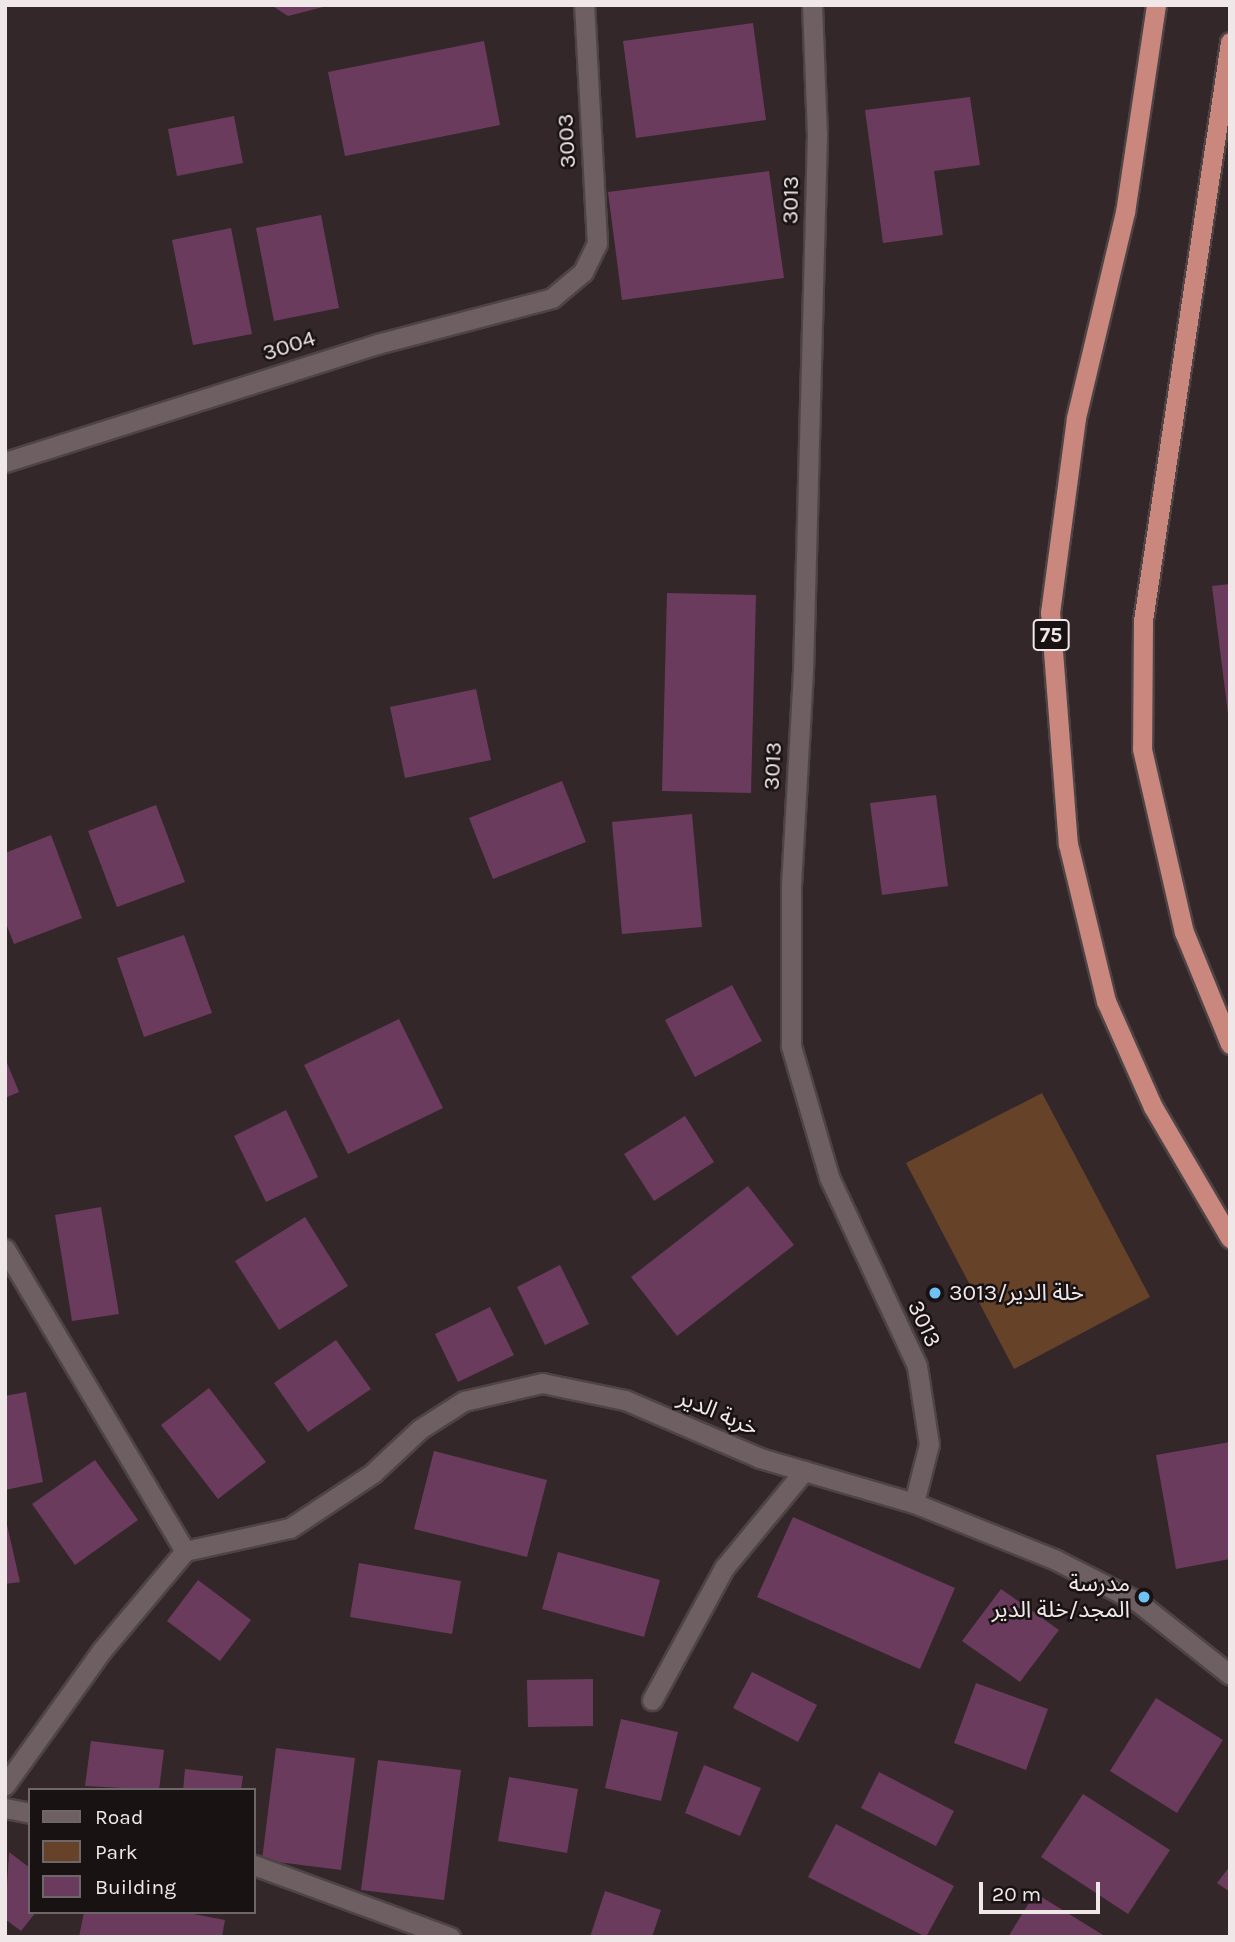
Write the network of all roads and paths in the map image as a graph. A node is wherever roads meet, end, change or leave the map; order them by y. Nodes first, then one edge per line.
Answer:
1 (584, 5) edge
2 (813, 5) edge
3 (1156, 5) edge
4 (1230, 42) edge
5 (583, 272) joint
6 (5, 463) edge
7 (1230, 1044) edge
8 (1230, 1238) edge
9 (5, 1249) edge
10 (804, 1471) junction
11 (914, 1503) junction
12 (185, 1550) junction
13 (1230, 1675) edge
14 (652, 1700) dead end
15 (5, 1784) edge
16 (5, 1808) edge
17 (28, 1813) edge
18 (256, 1866) edge
19 (450, 1937) edge

1 - 5 street, 3003
2 - 11 street, 3013
3 - 8 highway, 75
4 - 7 highway
5 - 6 street, 3004
9 - 12 street
10 - 11 street, خربة الدير
10 - 12 street, خربة الدير
10 - 14 street
11 - 13 street, خربة الدير
12 - 15 street
16 - 17 street
18 - 19 street

